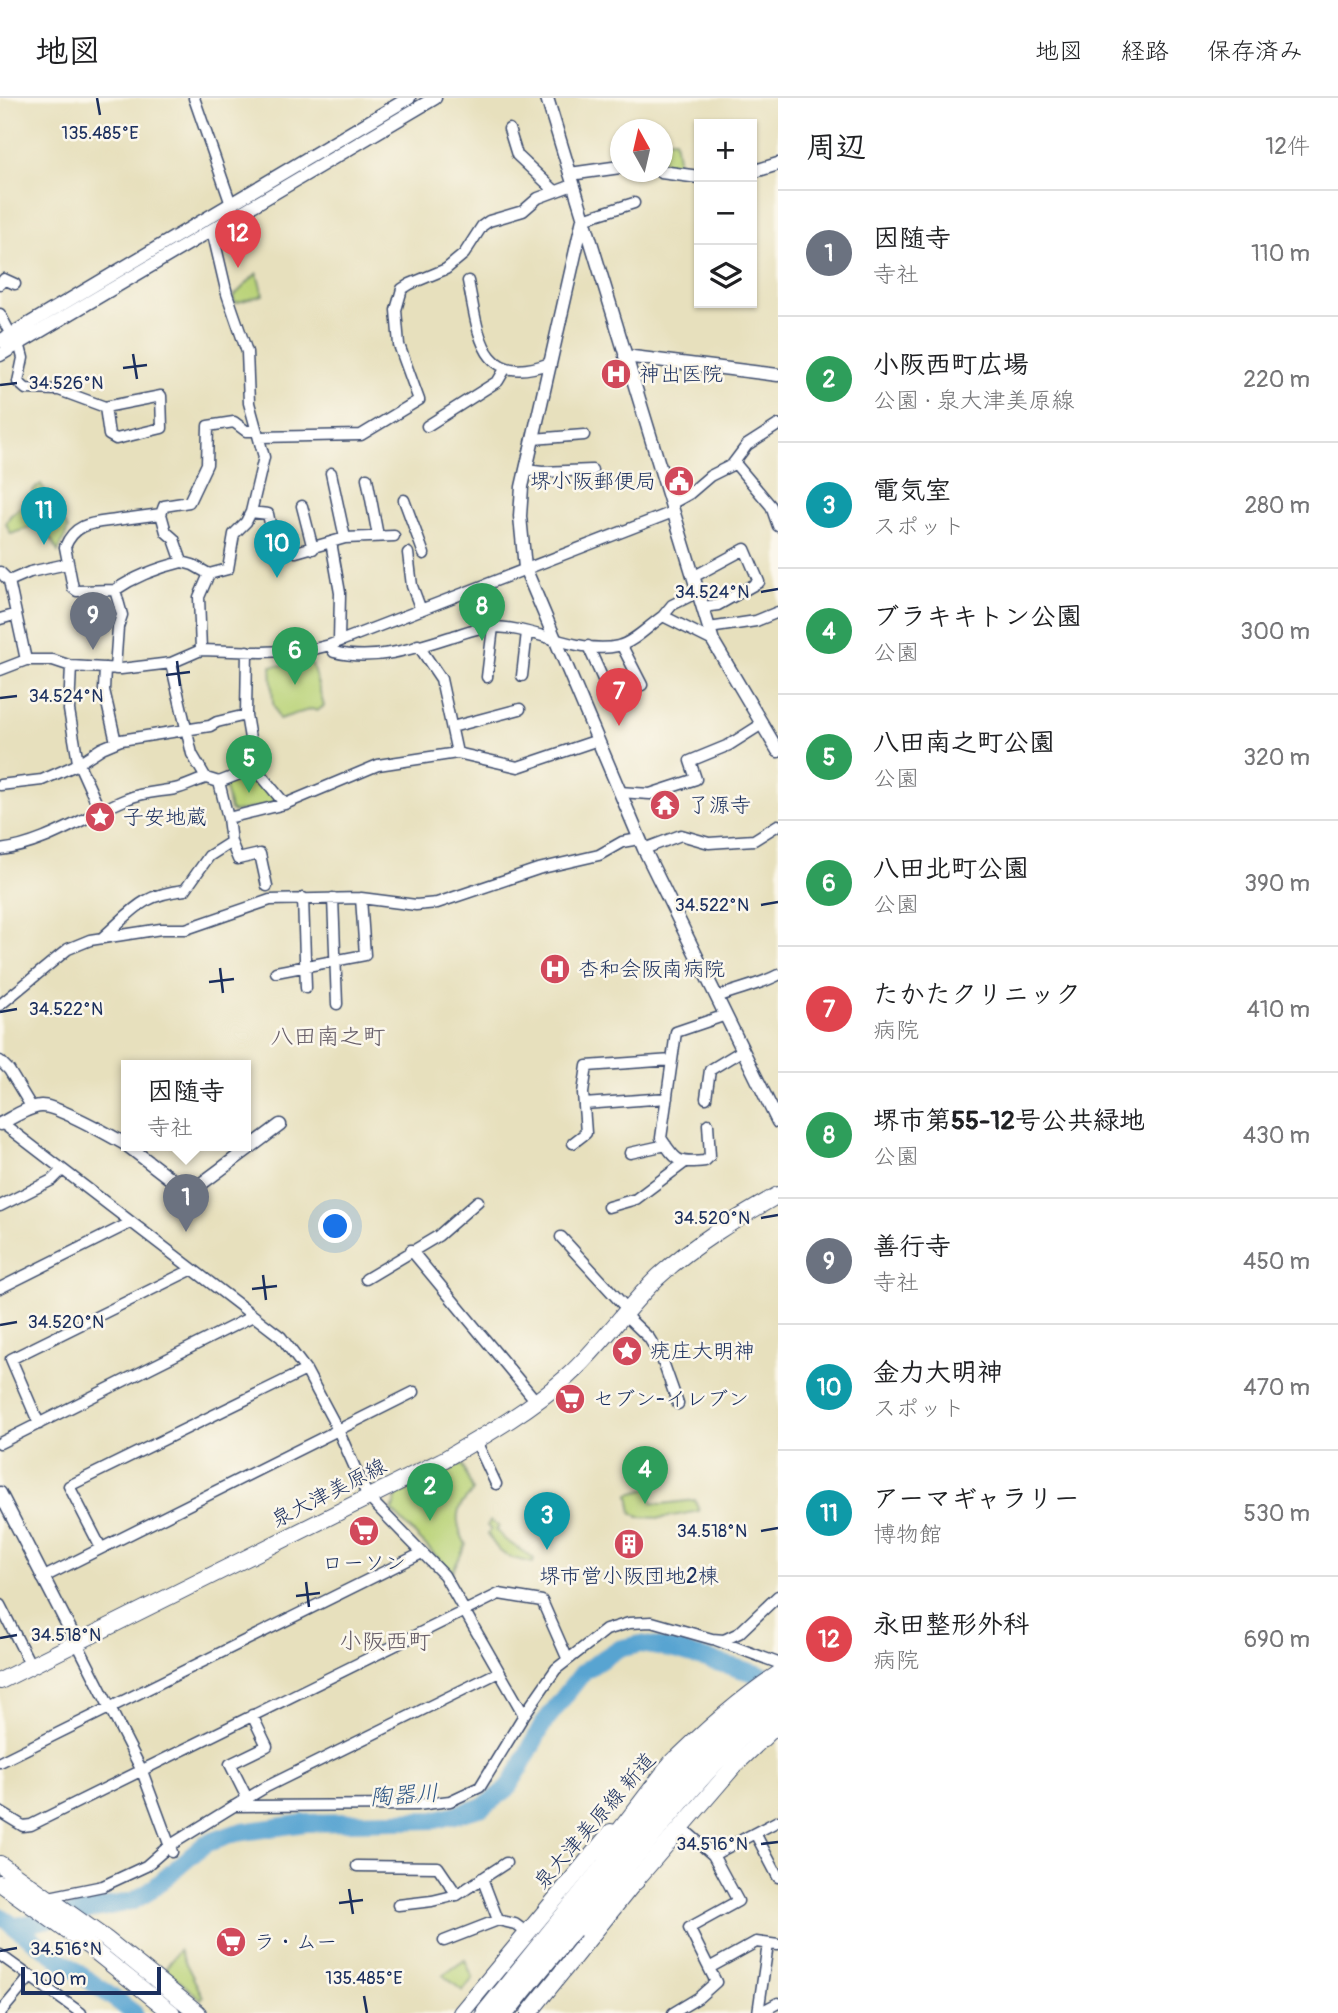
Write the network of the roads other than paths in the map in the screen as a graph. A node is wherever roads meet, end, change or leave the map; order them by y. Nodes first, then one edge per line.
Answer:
1 (194, 98) edge
2 (409, 98) edge
3 (435, 98) edge
4 (547, 98) edge
5 (509, 129) dead end
6 (778, 164) edge
7 (610, 170) edge
8 (757, 171) edge
9 (673, 173) edge
10 (694, 176) edge
11 (571, 179) junction
12 (555, 191) junction
13 (634, 203) dead end
14 (233, 210) junction
15 (583, 219) junction
16 (212, 230) junction
17 (468, 281) dead end
18 (0, 284) edge
19 (15, 284) dead end
20 (0, 314) edge
21 (10, 340) edge
22 (0, 355) edge
23 (625, 356) junction
24 (550, 362) junction
25 (505, 369) junction
26 (778, 375) edge
27 (105, 407) junction
28 (427, 426) dead end
29 (776, 431) edge
30 (258, 434) junction
31 (584, 435) dead end
32 (533, 439) junction
33 (734, 462) junction
34 (526, 470) junction
35 (592, 470) dead end
36 (331, 473) dead end
37 (368, 478) dead end
38 (404, 500) dead end
39 (302, 506) dead end
40 (672, 508) junction
41 (251, 512) junction
42 (161, 513) junction
43 (778, 526) edge
44 (378, 536) junction
45 (394, 536) dead end
46 (345, 538) junction
47 (331, 542) junction
48 (313, 549) junction
49 (296, 552) dead end
50 (277, 557) dead end
51 (182, 562) junction
52 (67, 564) junction
53 (525, 568) junction
54 (209, 574) junction
55 (4, 576) edge
56 (693, 577) junction
57 (115, 590) junction
58 (698, 592) junction
59 (703, 607) junction
60 (421, 610) junction
61 (778, 612) edge
62 (14, 615) junction
63 (663, 616) junction
64 (0, 619) edge
65 (492, 627) junction
66 (709, 628) junction
67 (527, 632) junction
68 (555, 638) junction
69 (713, 641) junction
70 (334, 643) junction
71 (418, 645) junction
72 (588, 646) junction
73 (622, 646) junction
74 (201, 650) junction
75 (247, 651) junction
76 (26, 660) junction
77 (171, 663) junction
78 (71, 666) junction
79 (110, 669) junction
80 (0, 670) edge
81 (522, 676) dead end
82 (487, 677) dead end
83 (642, 685) dead end
84 (606, 686) dead end
85 (520, 709) dead end
86 (246, 715) junction
87 (762, 724) junction
88 (452, 727) junction
89 (186, 730) junction
90 (598, 740) junction
91 (116, 742) junction
92 (778, 751) edge
93 (457, 753) junction
94 (78, 762) junction
95 (256, 768) junction
96 (206, 778) junction
97 (219, 782) junction
98 (0, 785) edge
99 (620, 792) junction
100 (285, 804) junction
101 (100, 811) junction
102 (228, 818) junction
103 (778, 825) edge
104 (231, 842) junction
105 (641, 844) junction
106 (0, 850) edge
107 (267, 886) dead end
108 (303, 898) junction
109 (333, 898) junction
110 (361, 898) junction
111 (102, 938) junction
112 (336, 961) junction
113 (305, 967) junction
114 (276, 972) dead end
115 (778, 975) edge
116 (306, 988) dead end
117 (717, 997) junction
118 (337, 1004) dead end
119 (0, 1005) edge
120 (726, 1015) junction
121 (743, 1050) junction
122 (672, 1060) junction
123 (0, 1061) edge
124 (667, 1098) junction
125 (706, 1098) dead end
126 (584, 1104) junction
127 (32, 1108) junction
128 (778, 1122) edge
129 (1, 1124) edge
130 (708, 1124) dead end
131 (280, 1125) dead end
132 (121, 1142) edge
133 (573, 1143) dead end
134 (666, 1145) junction
135 (251, 1147) edge
136 (134, 1151) edge
137 (245, 1151) edge
138 (630, 1153) dead end
139 (684, 1163) junction
140 (62, 1170) junction
141 (778, 1195) edge
142 (478, 1201) dead end
143 (0, 1206) edge
144 (608, 1207) dead end
145 (130, 1223) junction
146 (561, 1237) dead end
147 (411, 1250) junction
148 (191, 1270) junction
149 (366, 1279) dead end
150 (0, 1288) edge
151 (626, 1312) junction
152 (253, 1316) junction
153 (306, 1370) junction
154 (414, 1392) dead end
155 (536, 1401) junction
156 (678, 1404) dead end
157 (39, 1424) junction
158 (338, 1430) junction
159 (476, 1441) junction
160 (0, 1443) edge
161 (496, 1484) dead end
162 (0, 1493) edge
163 (368, 1497) junction
164 (101, 1548) junction
165 (422, 1552) junction
166 (42, 1578) junction
167 (778, 1596) edge
168 (0, 1605) edge
169 (464, 1610) junction
170 (716, 1640) junction
171 (76, 1643) junction
172 (568, 1660) junction
173 (778, 1663) edge
174 (31, 1666) junction
175 (499, 1672) junction
176 (778, 1674) edge
177 (0, 1681) edge
178 (778, 1688) edge
179 (778, 1705) edge
180 (109, 1708) junction
181 (252, 1715) junction
182 (524, 1715) junction
183 (778, 1724) edge
184 (674, 1761) junction
185 (0, 1762) edge
186 (142, 1770) junction
187 (247, 1798) junction
188 (234, 1806) junction
189 (0, 1812) edge
190 (778, 1821) edge
191 (681, 1827) junction
192 (755, 1833) junction
193 (170, 1849) junction
194 (713, 1855) junction
195 (506, 1863) dead end
196 (0, 1864) edge
197 (356, 1866) dead end
198 (778, 1877) edge
199 (482, 1878) junction
200 (636, 1880) junction
201 (0, 1883) edge
202 (457, 1895) junction
203 (51, 1898) junction
204 (398, 1905) dead end
205 (498, 1920) junction
206 (526, 1932) junction
207 (444, 1941) dead end
208 (773, 1945) edge
209 (0, 1955) edge
210 (709, 1968) junction
211 (31, 1976) junction
212 (67, 2003) junction
213 (778, 2003) edge
214 (0, 2012) edge
215 (59, 2013) edge
216 (81, 2013) edge
217 (172, 2013) edge
218 (198, 2013) edge
219 (461, 2013) edge
220 (476, 2013) edge
221 (486, 2013) edge
222 (504, 2013) edge
223 (515, 2013) edge
224 (529, 2013) edge
225 (673, 2013) edge
226 (759, 2013) edge

1 - 14 street
2 - 14 street
3 - 14 street
4 - 11 street
5 - 12 street
6 - 8 street
7 - 11 street
9 - 10 street
11 - 12 street
11 - 15 street
12 - 30 street
13 - 15 street
14 - 16 street
14 - 21 street
15 - 23 street
15 - 24 street
16 - 21 street
16 - 30 street
17 - 25 street
18 - 19 street
20 - 21 street
21 - 22 street
21 - 27 street
23 - 26 street
23 - 40 street
24 - 25 street
24 - 32 street
25 - 28 street
27 - 27 street
29 - 33 street
30 - 41 street
30 - 42 street
31 - 32 street
32 - 34 street
33 - 40 street
33 - 43 street
34 - 35 street
34 - 53 street
36 - 46 street
37 - 44 street
38 - 60 street
39 - 48 street
40 - 53 street
40 - 56 street
41 - 50 street
41 - 54 street
42 - 51 street
42 - 52 street
44 - 45 street
44 - 46 street
46 - 47 street
47 - 48 street
47 - 70 street
48 - 49 street
51 - 54 street
51 - 57 street
52 - 55 street
52 - 57 street
53 - 60 street
53 - 68 street
54 - 74 street
55 - 62 street
56 - 58 street
56 - 59 street
57 - 79 street
58 - 59 street
58 - 63 street
59 - 66 street
60 - 70 street
61 - 66 street
62 - 64 street
62 - 76 street
63 - 69 street
63 - 73 street
65 - 67 street
65 - 71 street
65 - 82 street
66 - 69 street
67 - 68 street
67 - 81 street
68 - 72 street
68 - 90 street
69 - 87 street
70 - 71 street
70 - 75 street
71 - 88 street
72 - 73 street
72 - 84 street
73 - 83 street
74 - 75 street
74 - 77 street
75 - 86 street
76 - 78 street
76 - 80 street
77 - 79 street
77 - 89 street
78 - 79 street
78 - 94 street
79 - 91 street
85 - 88 street
86 - 89 street
86 - 95 street
87 - 92 street
87 - 99 street
88 - 93 street
89 - 91 street
89 - 96 street
90 - 93 street
90 - 99 street
91 - 94 street
93 - 100 street
94 - 98 street
94 - 101 street
95 - 97 street
95 - 100 street
96 - 97 street
96 - 101 street
97 - 102 street
99 - 105 street
100 - 102 street
101 - 106 street
102 - 104 street
103 - 105 street
104 - 107 street
104 - 111 street
105 - 110 street
105 - 117 street
108 - 109 street
108 - 111 street
108 - 113 street
109 - 110 street
109 - 112 street
110 - 112 street
111 - 119 street
112 - 113 street
112 - 118 street
113 - 114 street
113 - 116 street
115 - 117 street
117 - 120 street
120 - 121 street
120 - 122 street
121 - 125 street
121 - 128 street
122 - 124 street
122 - 126 street
123 - 127 street
124 - 126 street
124 - 134 street
126 - 133 street
127 - 129 street
127 - 132 street
129 - 140 street
130 - 139 street
131 - 135 street
134 - 138 street
134 - 139 street
136 - 137 street
139 - 144 street
140 - 143 street
140 - 145 street
141 - 151 main road, 泉大津美原線
142 - 147 street
145 - 148 street
145 - 150 street
146 - 151 street
147 - 149 street
147 - 155 street
148 - 152 street
148 - 157 street
151 - 155 main road, 泉大津美原線
151 - 156 street
152 - 153 street
152 - 157 street
153 - 158 street
153 - 164 street
154 - 158 street
155 - 159 main road, 泉大津美原線
157 - 160 street
158 - 163 street
158 - 164 street
159 - 161 street
159 - 163 main road, 泉大津美原線
162 - 166 street
163 - 165 street
163 - 171 main road, 泉大津美原線
164 - 166 street
165 - 169 street
165 - 180 street
166 - 171 street
167 - 170 street
168 - 174 street
169 - 172 street
169 - 175 street
169 - 181 street
170 - 172 street
170 - 173 street
171 - 174 main road, 泉大津美原線
171 - 180 street
172 - 182 street
174 - 177 main road, 泉大津美原線
175 - 182 street
175 - 187 street
176 - 184 main road, 泉大津美原線 新道
178 - 221 highway
179 - 222 highway
180 - 185 street
180 - 186 street
181 - 186 street
181 - 187 street
182 - 188 street
183 - 191 main road
184 - 206 main road, 泉大津美原線 新道
184 - 220 highway
186 - 189 street
186 - 193 street
187 - 188 street
188 - 193 street
190 - 192 street
191 - 194 street
191 - 200 main road
192 - 194 street
192 - 198 street
193 - 203 street
194 - 210 street
195 - 199 street
196 - 203 main road
197 - 202 street
199 - 202 street
199 - 205 street
200 - 223 highway
200 - 224 main road
201 - 217 main road
202 - 204 street
203 - 218 main road
205 - 206 street
205 - 207 street
206 - 219 main road, 泉大津美原線 新道
208 - 210 street
208 - 226 street
209 - 211 street
210 - 225 street
211 - 212 street
211 - 214 street
212 - 215 street
212 - 216 street
213 - 226 street

